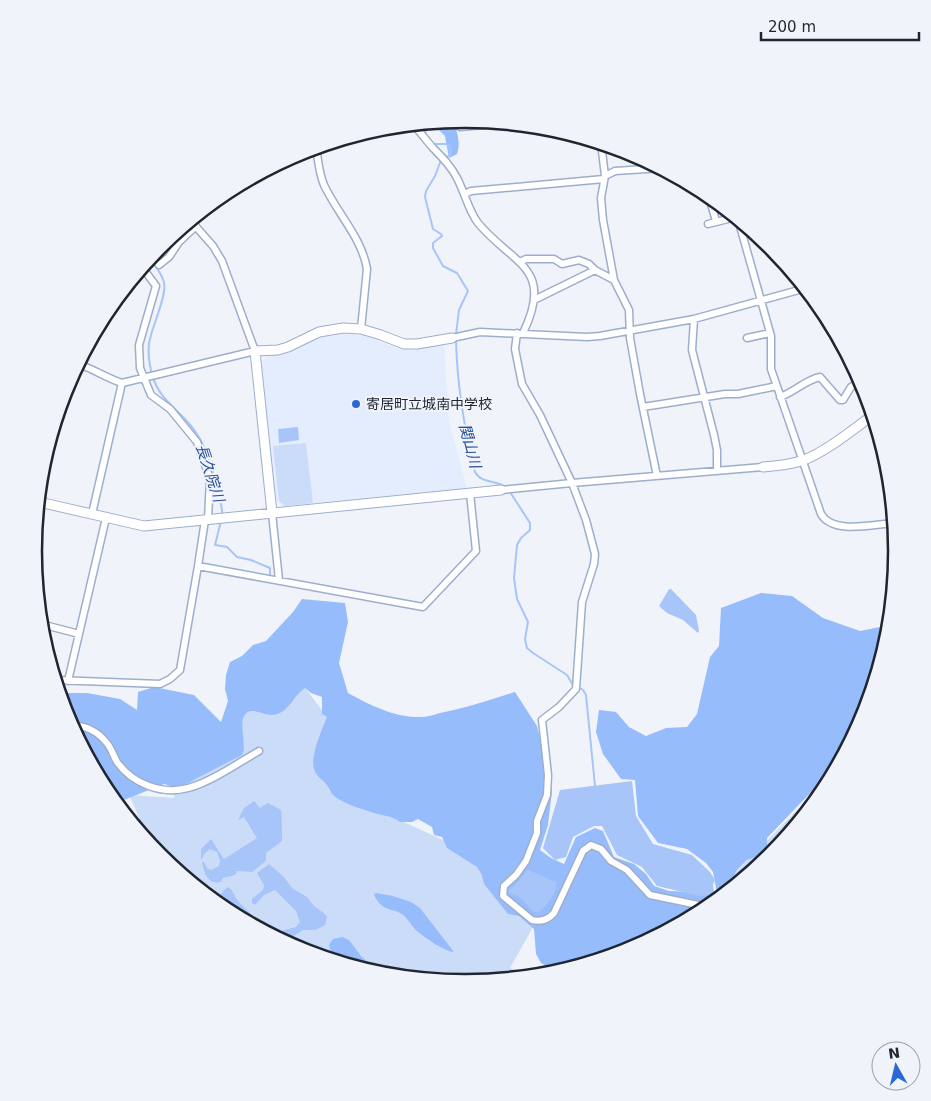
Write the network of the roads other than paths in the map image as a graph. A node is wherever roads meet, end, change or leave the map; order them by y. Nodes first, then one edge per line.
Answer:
1 (418, 130) edge
2 (602, 150) edge
3 (317, 155) edge
4 (648, 169) edge
5 (604, 178) junction
6 (465, 194) junction
7 (712, 207) edge
8 (729, 220) edge
9 (716, 222) junction
10 (708, 224) dead end
11 (196, 226) joint
12 (740, 229) edge
13 (156, 262) edge
14 (520, 262) junction
15 (595, 270) junction
16 (146, 273) edge
17 (614, 280) junction
18 (799, 290) edge
19 (534, 300) junction
20 (760, 302) junction
21 (694, 319) junction
22 (362, 329) junction
23 (630, 331) junction
24 (770, 332) junction
25 (520, 333) junction
26 (452, 338) joint
27 (747, 338) dead end
28 (255, 351) junction
29 (85, 366) edge
30 (143, 378) junction
31 (122, 383) junction
32 (854, 385) edge
33 (777, 386) junction
34 (705, 397) junction
35 (780, 397) junction
36 (642, 407) junction
37 (867, 419) edge
38 (803, 460) junction
39 (763, 467) joint
40 (717, 471) junction
41 (657, 476) junction
42 (572, 483) junction
43 (501, 490) joint
44 (470, 493) junction
45 (45, 503) edge
46 (272, 513) junction
47 (92, 514) junction
48 (106, 518) junction
49 (206, 520) junction
50 (888, 523) edge
51 (198, 566) junction
52 (279, 580) junction
53 (50, 626) edge
54 (79, 634) junction
55 (63, 681) edge
56 (68, 681) junction
57 (81, 726) edge
58 (260, 751) dead end
59 (697, 905) edge

1 - 6 street
2 - 5 street
3 - 22 street
4 - 5 street
5 - 6 street
5 - 17 street
6 - 14 street
7 - 9 street
8 - 9 street
9 - 10 street
11 - 13 street
11 - 28 street
12 - 20 street
14 - 15 street
14 - 19 street
15 - 17 street
15 - 19 street
16 - 30 street
17 - 23 street
18 - 20 street
19 - 25 street
20 - 21 street
20 - 24 street
21 - 23 street
21 - 34 street
22 - 26 street
22 - 28 street
23 - 25 street
23 - 36 street
24 - 27 street
24 - 33 street
25 - 26 street
25 - 42 street
28 - 30 street
28 - 46 street
29 - 31 street
30 - 31 street
30 - 49 street
31 - 47 street
32 - 35 street
33 - 34 street
33 - 35 street
34 - 36 street
34 - 40 street
35 - 38 street
36 - 41 street
37 - 38 street
38 - 39 street
38 - 50 street
39 - 40 street
40 - 41 street
41 - 42 street
42 - 43 street
42 - 59 street
43 - 44 street
44 - 46 street
44 - 52 street
45 - 47 street
46 - 49 street
46 - 52 street
47 - 48 street
48 - 49 street
48 - 54 street
49 - 51 street
51 - 52 street
51 - 56 street
53 - 54 street
54 - 56 street
55 - 56 street
57 - 58 street

